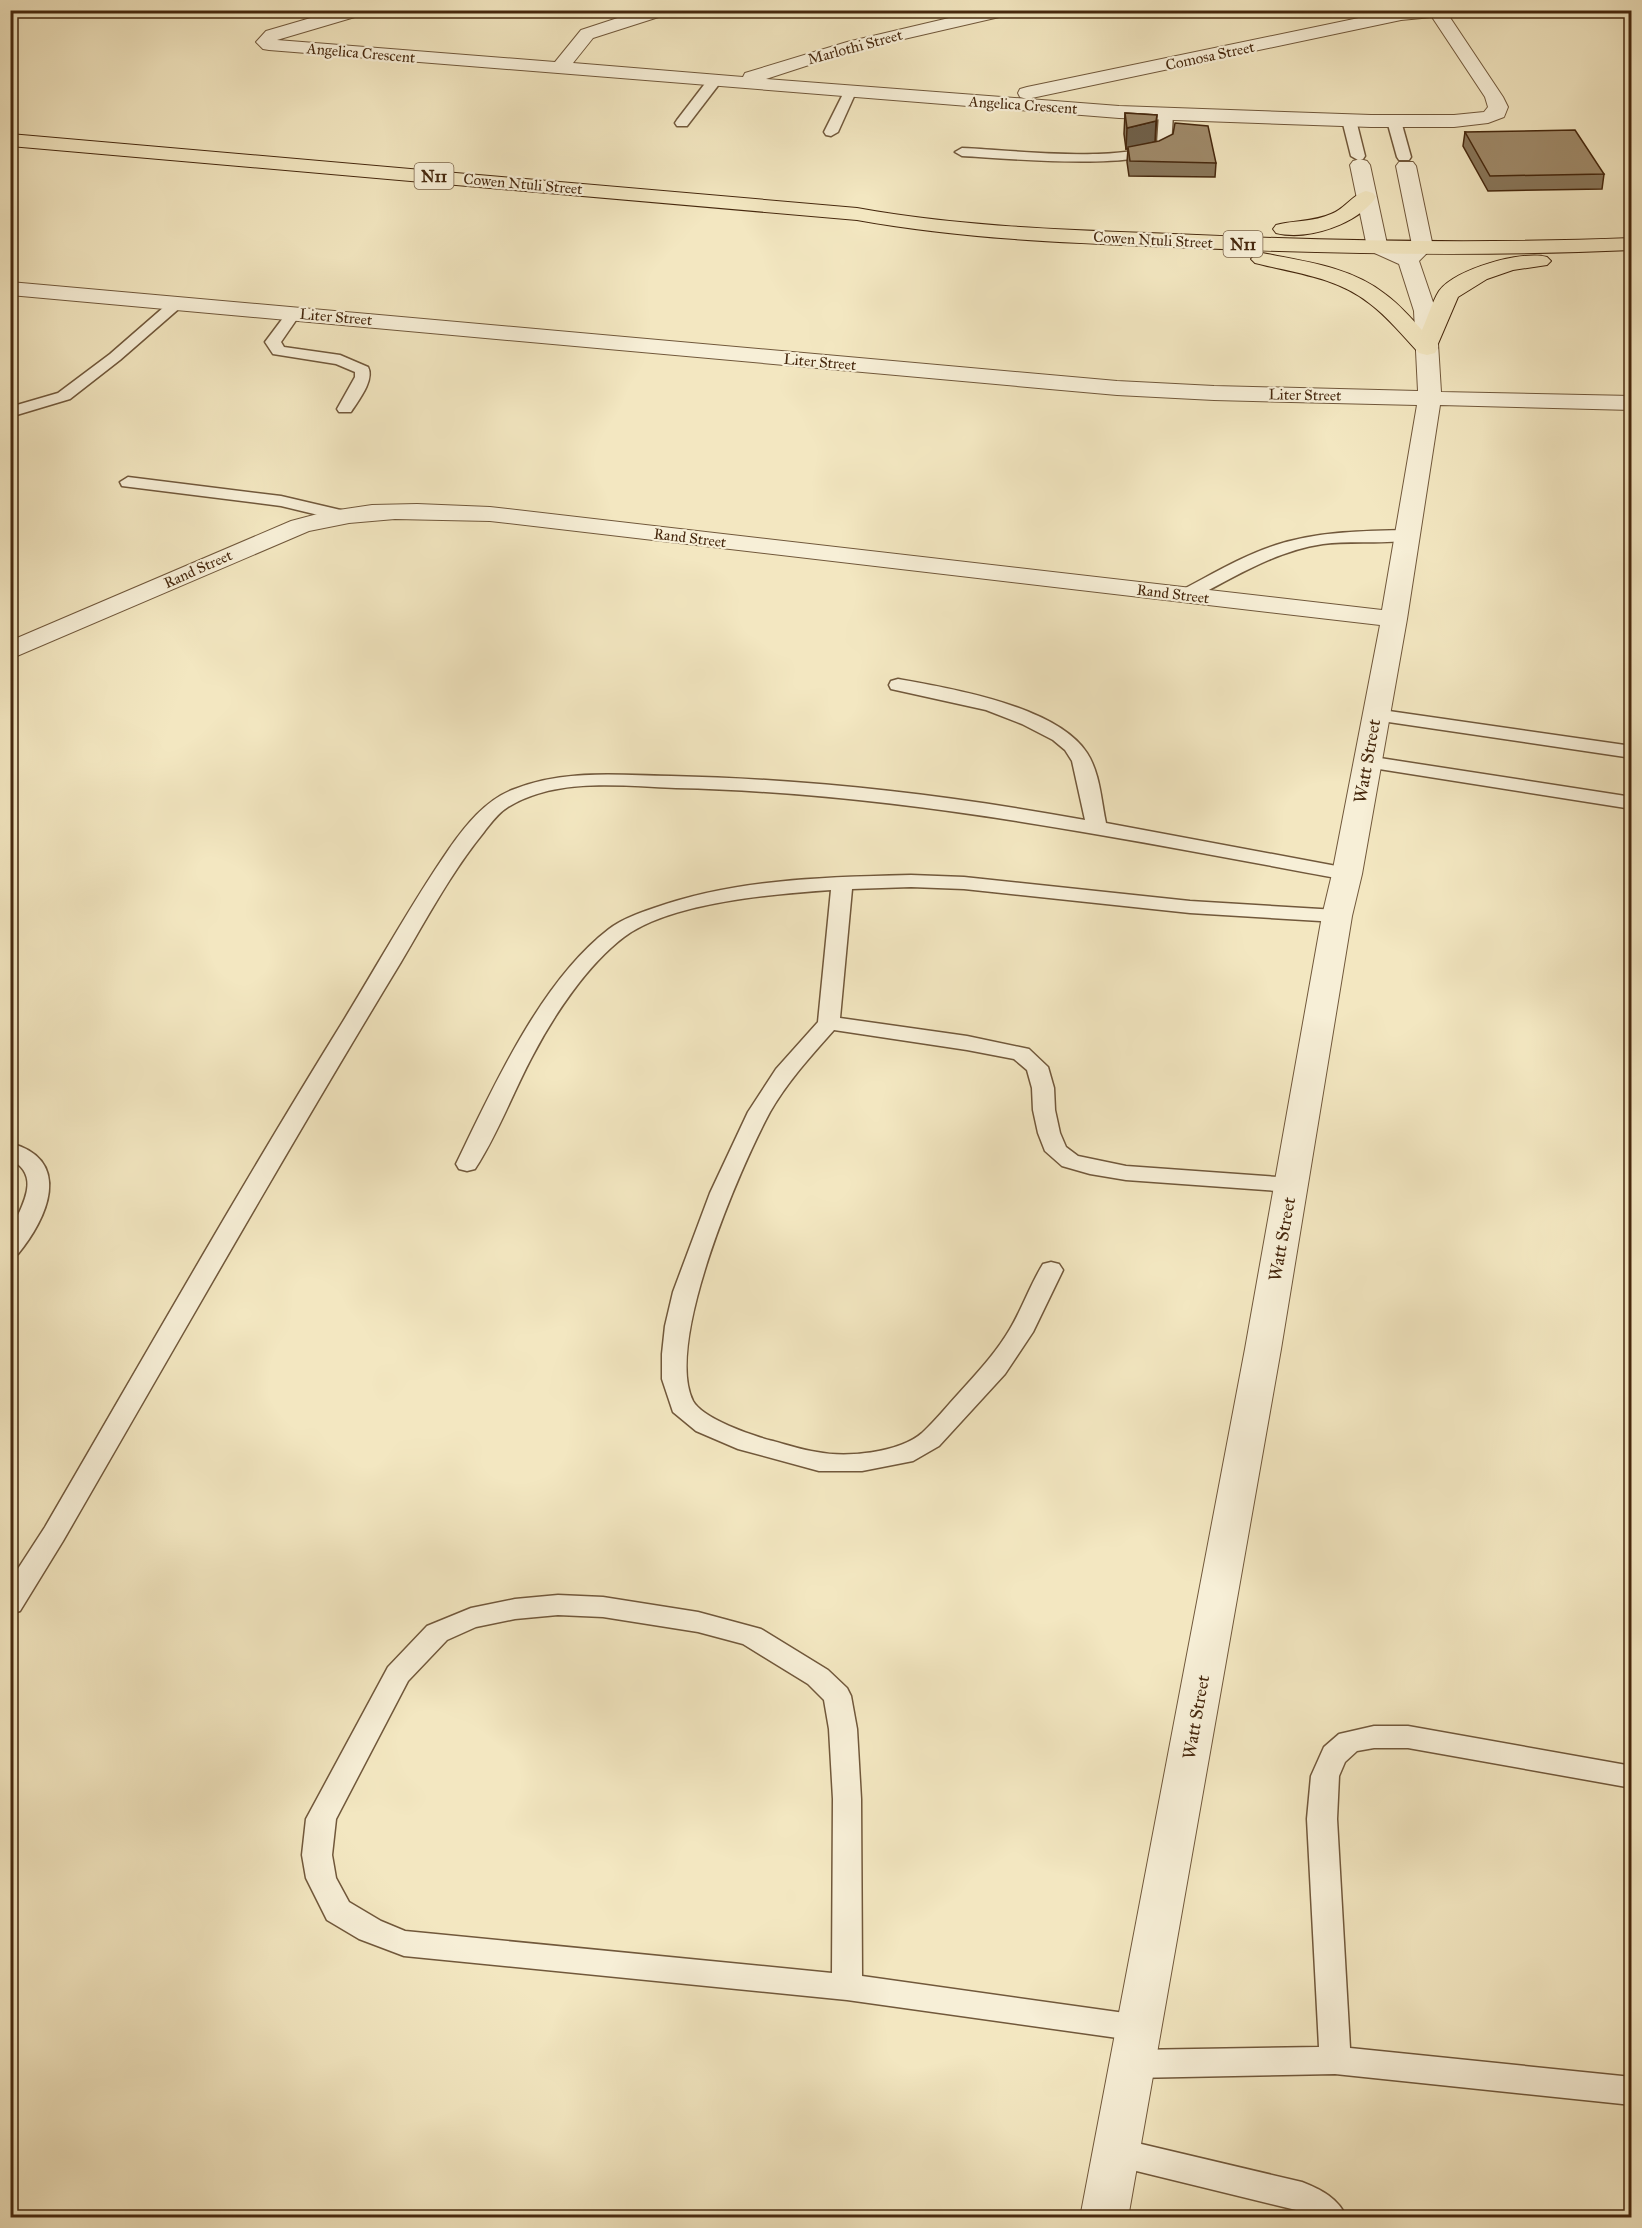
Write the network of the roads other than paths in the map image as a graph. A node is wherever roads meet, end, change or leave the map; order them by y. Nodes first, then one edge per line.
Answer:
1 (359, 10) edge
2 (662, 10) edge
3 (1008, 10) edge
4 (1436, 11) edge
5 (560, 69) junction
6 (715, 80) junction
7 (738, 82) junction
8 (850, 92) junction
9 (984, 102) junction
10 (1166, 114) junction
11 (1348, 120) junction
12 (1394, 121) junction
13 (682, 123) dead end
14 (831, 132) dead end
15 (10, 140) edge
16 (962, 152) dead end
17 (1359, 160) joint
18 (1405, 161) joint
19 (1366, 197) junction
20 (856, 214) junction
21 (1632, 229) edge
22 (1260, 231) junction
23 (1098, 237) junction
24 (1375, 239) junction
25 (1632, 244) edge
26 (1417, 246) junction
27 (1632, 255) edge
28 (10, 288) edge
29 (177, 303) junction
30 (294, 314) junction
31 (1427, 346) junction
32 (1430, 398) junction
33 (1632, 403) edge
34 (345, 409) dead end
35 (10, 412) edge
36 (128, 482) dead end
37 (339, 515) junction
38 (1409, 535) junction
39 (1186, 595) junction
40 (1394, 619) junction
41 (10, 651) edge
42 (898, 685) dead end
43 (1375, 715) junction
44 (1632, 752) edge
45 (1367, 762) junction
46 (1632, 804) edge
47 (1097, 829) junction
48 (1347, 874) junction
49 (842, 883) junction
50 (1336, 916) junction
51 (829, 1023) junction
52 (10, 1150) edge
53 (467, 1164) dead end
54 (1292, 1185) junction
55 (10, 1249) edge
56 (1051, 1270) dead end
57 (10, 1604) edge
58 (1632, 1778) edge
59 (847, 1987) junction
60 (1139, 2028) junction
61 (1335, 2060) junction
62 (1132, 2064) junction
63 (1632, 2091) edge
64 (1116, 2152) junction
65 (1104, 2217) edge
66 (1331, 2217) edge

1 - 5 street, Angelica Crescent
2 - 5 street
3 - 7 street, Marlothi Street
4 - 9 street, Comosa Street
4 - 12 street, Angelica Crescent
5 - 6 street, Angelica Crescent
6 - 7 street, Angelica Crescent
6 - 13 lane
7 - 8 street, Angelica Crescent
8 - 9 street, Angelica Crescent
8 - 14 lane
9 - 10 street, Angelica Crescent
10 - 11 street, Angelica Crescent
10 - 16 lane
11 - 12 street, Angelica Crescent
11 - 17 lane
12 - 18 lane, Watt Street
15 - 20 highway, Cowen Ntuli Street / N11
17 - 19 street
18 - 26 street, Watt Street
19 - 22 highway
19 - 24 street
20 - 22 highway, Cowen Ntuli Street / N11
20 - 23 highway, Cowen Ntuli Street / N11
21 - 26 highway, Cowen Ntuli Street / N11
22 - 24 highway, Cowen Ntuli Street / N11
23 - 24 highway, Cowen Ntuli Street / N11
23 - 31 highway
24 - 26 highway, Cowen Ntuli Street / N11
25 - 26 highway, Cowen Ntuli Street / N11
26 - 31 street, Watt Street
27 - 31 highway
28 - 29 street, Liter Street
29 - 30 street, Liter Street
29 - 35 lane
30 - 32 street, Liter Street
30 - 34 lane
31 - 32 street, Watt Street
32 - 33 street, Liter Street
32 - 38 street, Watt Street
36 - 37 lane
37 - 39 street, Rand Street
37 - 41 street, Rand Street
38 - 39 lane
38 - 40 street, Watt Street
39 - 40 street, Rand Street
40 - 43 street, Watt Street
42 - 47 lane
43 - 44 lane
43 - 45 street, Watt Street
45 - 46 lane
45 - 48 street, Watt Street
47 - 48 lane
47 - 57 lane
48 - 50 street, Watt Street
49 - 50 lane
49 - 51 lane
49 - 53 lane
50 - 54 street, Watt Street
51 - 54 lane
51 - 56 lane
52 - 55 lane
54 - 60 street, Watt Street
58 - 61 lane
59 - 59 lane
59 - 60 lane
60 - 62 street, Watt Street
61 - 62 lane
61 - 63 lane
62 - 64 street, Watt Street
64 - 65 street, Watt Street
64 - 66 lane

